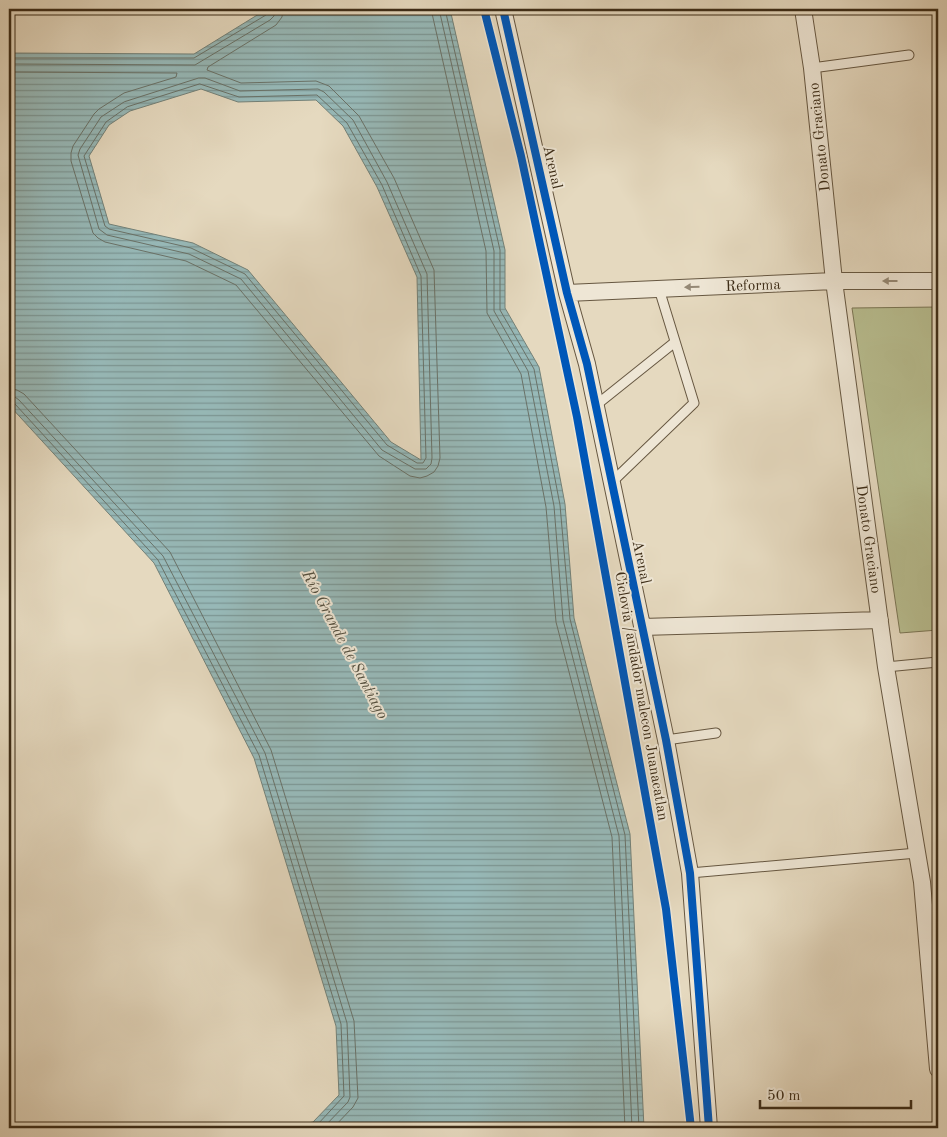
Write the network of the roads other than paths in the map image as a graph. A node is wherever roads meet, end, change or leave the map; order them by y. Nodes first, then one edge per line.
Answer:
1 (503, 9) edge
2 (802, 9) edge
3 (909, 55) dead end
4 (812, 68) junction
5 (834, 281) junction
6 (938, 281) edge
7 (659, 289) junction
8 (567, 293) junction
9 (675, 342) junction
10 (595, 406) junction
11 (612, 482) junction
12 (880, 620) junction
13 (642, 627) junction
14 (938, 662) edge
15 (886, 667) junction
16 (716, 733) dead end
17 (666, 740) junction
18 (917, 853) junction
19 (690, 873) junction
20 (938, 1069) edge
21 (709, 1128) edge

1 - 8 street, Arenal
2 - 4 street, Donato Graciano
3 - 4 lane
4 - 5 street, Donato Graciano
6 -> 5 street, Reforma
5 -> 7 street, Reforma
5 - 12 street, Donato Graciano
7 - 8 street, Reforma
7 - 9 lane
8 - 10 street, Arenal
9 - 10 lane
9 - 11 lane
10 - 11 street, Arenal
11 - 13 street, Arenal
12 - 13 street
12 - 15 street, Donato Graciano
13 - 17 street, Arenal
14 - 15 lane
15 - 18 street, Donato Graciano
16 - 17 lane
17 - 19 street, Arenal
18 - 19 lane
18 - 20 street, Donato Graciano
19 - 21 street, Arenal

